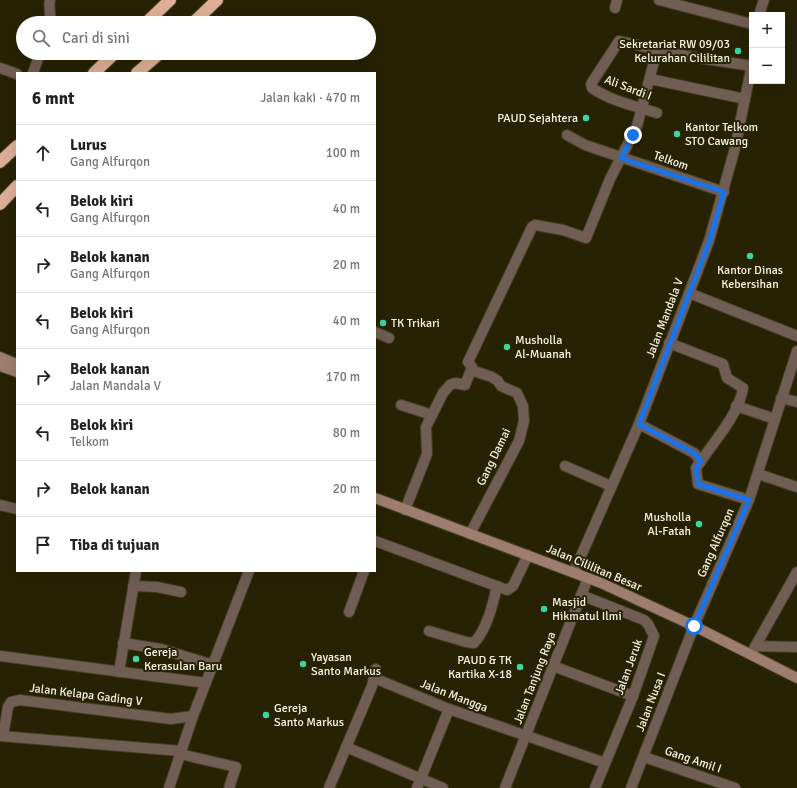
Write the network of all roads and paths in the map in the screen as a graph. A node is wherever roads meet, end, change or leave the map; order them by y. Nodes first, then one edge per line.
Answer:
1 (50, 0) edge
2 (170, 0) edge
3 (216, 0) edge
4 (659, 0) edge
5 (764, 0) edge
6 (760, 12) edge
7 (51, 16) edge
8 (153, 16) edge
9 (200, 16) edge
10 (749, 23) edge
11 (657, 50) junction
12 (38, 60) edge
13 (107, 60) edge
14 (152, 60) edge
15 (749, 65) edge
16 (0, 68) edge
17 (33, 72) edge
18 (95, 72) edge
19 (138, 72) edge
20 (16, 74) edge
21 (650, 79) junction
22 (749, 80) edge
23 (745, 99) junction
24 (642, 108) junction
25 (657, 113) dead end
26 (567, 135) dead end
27 (16, 147) edge
28 (621, 158) junction
29 (0, 162) edge
30 (16, 187) edge
31 (724, 192) junction
32 (0, 204) edge
33 (689, 293) junction
34 (376, 332) edge
35 (797, 336) edge
36 (389, 338) dead end
37 (669, 343) junction
38 (797, 351) edge
39 (0, 356) edge
40 (16, 364) edge
41 (0, 366) edge
42 (472, 370) junction
43 (16, 372) edge
44 (781, 398) junction
45 (797, 402) edge
46 (401, 405) dead end
47 (736, 406) junction
48 (432, 414) junction
49 (775, 419) junction
50 (639, 424) junction
51 (701, 461) junction
52 (565, 466) dead end
53 (758, 474) junction
54 (612, 486) junction
55 (797, 487) edge
56 (376, 498) edge
57 (749, 500) junction
58 (0, 505) edge
59 (16, 509) edge
60 (405, 510) junction
61 (470, 534) junction
62 (376, 541) edge
63 (528, 555) junction
64 (136, 572) edge
65 (249, 572) edge
66 (364, 572) edge
67 (574, 572) junction
68 (797, 572) edge
69 (588, 578) junction
70 (133, 586) junction
71 (497, 586) junction
72 (181, 592) dead end
73 (581, 595) junction
74 (349, 612) dead end
75 (694, 626) junction
76 (429, 631) dead end
77 (123, 643) junction
78 (797, 647) edge
79 (753, 650) junction
80 (0, 656) edge
81 (213, 664) junction
82 (553, 666) junction
83 (119, 672) junction
84 (797, 678) edge
85 (206, 683) junction
86 (633, 696) junction
87 (449, 709) junction
88 (193, 716) junction
89 (2, 736) edge
90 (526, 737) junction
91 (346, 747) junction
92 (181, 753) junction
93 (644, 757) junction
94 (605, 763) junction
95 (419, 784) edge
96 (170, 788) edge
97 (229, 788) edge
98 (329, 788) edge
99 (443, 788) edge
100 (505, 788) edge
101 (595, 788) edge
102 (631, 788) edge
103 (735, 788) edge

1 - 7 street
2 - 8 highway
3 - 9 highway
4 - 10 street
5 - 6 street
11 - 15 street
11 - 21 street
11 - 24 street, Ali Sardi I
12 - 17 street
13 - 18 highway
14 - 19 highway
16 - 20 street
21 - 23 street
21 - 24 street
22 - 23 street, Jalan Mandala V
23 - 31 street, Jalan Mandala V
24 - 25 street, Ali Sardi I
24 - 28 street
26 - 28 street, Telkom
27 - 29 highway
28 - 31 street, Telkom
28 - 42 street
30 - 32 highway
31 - 33 street, Jalan Mandala V
33 - 35 street
33 - 37 street, Jalan Mandala V
34 - 36 street
37 - 47 street
37 - 50 street, Jalan Mandala V
38 - 44 street
39 - 40 street
41 - 43 street
42 - 48 street
42 - 61 street, Gang Damai
44 - 45 street
44 - 49 street
46 - 48 street
47 - 49 street
47 - 51 street
48 - 60 street
49 - 53 street
50 - 51 street
50 - 54 street, Jalan Mandala V
51 - 57 street, Gang Alfurqon
52 - 54 street
53 - 55 street
53 - 57 street
54 - 67 street, Jalan Mandala V
56 - 60 street, Jalan Cililitan Besar
57 - 75 street, Gang Alfurqon
58 - 59 street
60 - 61 street, Jalan Cililitan Besar
61 - 63 street, Jalan Cililitan Besar
62 - 71 street
63 - 67 street, Jalan Cililitan Besar
63 - 71 street
64 - 70 street
65 - 81 street
66 - 74 street
67 - 69 street, Jalan Cililitan Besar
68 - 79 street
69 - 73 street, Jalan Tanjung Raya
69 - 75 street, Jalan Cililitan Besar
70 - 72 street
70 - 77 street
71 - 76 street
73 - 82 street, Jalan Tanjung Raya
73 - 86 street, Jalan Jeruk
75 - 79 street, Jalan Cililitan Besar
75 - 93 street, Jalan Nusa I
77 - 81 street
77 - 83 street
78 - 79 street
79 - 84 street, Jalan Cililitan Besar
80 - 83 street
81 - 85 street
82 - 86 street
82 - 90 street, Jalan Tanjung Raya
83 - 85 street
85 - 88 street
86 - 94 street, Jalan Jeruk
87 - 90 street, Jalan Mangga
87 - 91 street, Jalan Mangga
87 - 95 street
88 - 89 street, Jalan Kelapa Gading V
88 - 92 street
89 - 92 street, Jalan Kelapa Gading V
90 - 94 street, Jalan Mangga
90 - 100 street, Jalan Tanjung Raya
91 - 95 street
91 - 98 street, Jalan Mangga
92 - 96 street
92 - 97 street, Jalan Kelapa Gading V
93 - 102 street, Jalan Nusa I
93 - 103 street, Gang Amil I
94 - 101 street, Jalan Jeruk
95 - 99 street

